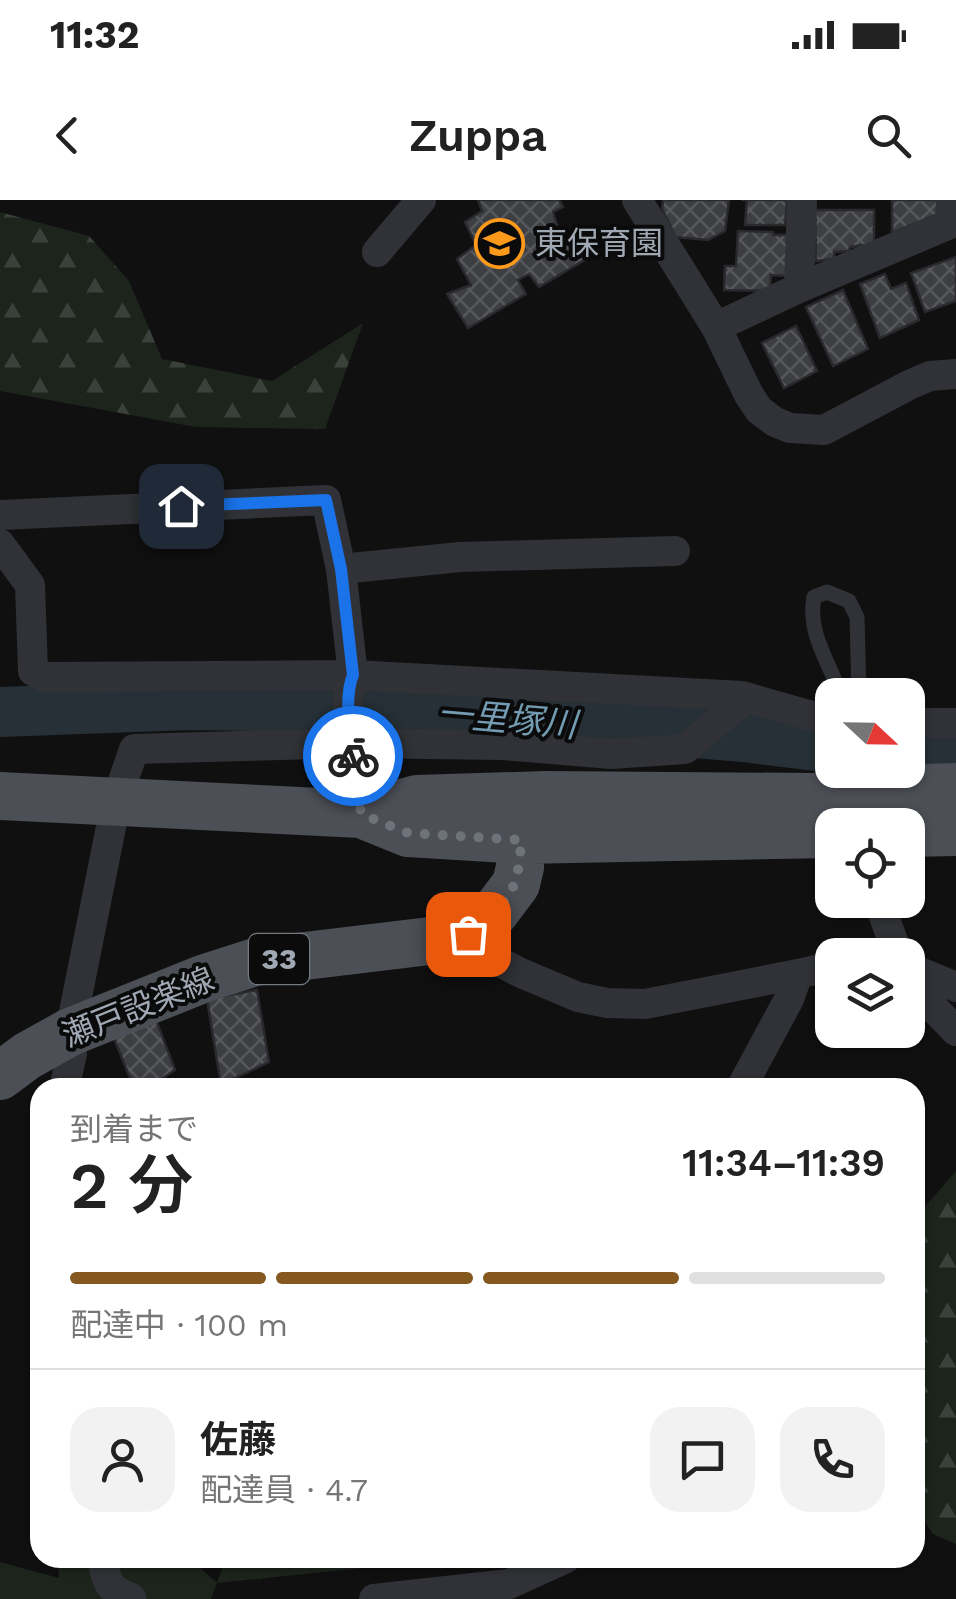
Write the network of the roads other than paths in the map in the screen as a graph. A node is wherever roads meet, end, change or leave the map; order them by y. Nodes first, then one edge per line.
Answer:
1 (421, 200) edge
2 (802, 200) edge
3 (950, 200) edge
4 (648, 208) edge
5 (377, 252) dead end
6 (799, 288) junction
7 (716, 328) junction
8 (956, 374) edge
9 (0, 515) edge
10 (0, 544) edge
11 (675, 551) dead end
12 (341, 569) junction
13 (833, 678) edge
14 (859, 678) edge
15 (351, 679) junction
16 (740, 700) junction
17 (815, 716) edge
18 (925, 723) edge
19 (956, 723) edge
20 (350, 736) junction
21 (956, 788) edge
22 (859, 795) edge
23 (0, 796) edge
24 (116, 802) junction
25 (361, 814) junction
26 (925, 832) edge
27 (956, 832) edge
28 (815, 834) edge
29 (521, 840) junction
30 (468, 934) junction
31 (815, 970) edge
32 (925, 973) edge
33 (798, 974) junction
34 (956, 987) edge
35 (925, 999) edge
36 (956, 1030) edge
37 (70, 1032) junction
38 (0, 1076) edge
39 (66, 1078) edge
40 (746, 1078) edge
41 (104, 1568) edge
42 (550, 1568) edge
43 (510, 1592) edge
44 (131, 1598) edge
45 (374, 1599) edge

1 - 5 street
2 - 6 street
3 - 6 street
4 - 7 street
6 - 7 street
7 - 8 street
9 - 12 street
10 - 15 street
11 - 12 street
12 - 15 street
13 - 14 lane
15 - 16 street
15 - 20 street
16 - 17 street
16 - 20 street
18 - 19 street
20 - 24 street
20 - 25 street
21 - 22 main road
22 - 25 main road
23 - 24 main road
24 - 25 main road
24 - 37 street
25 - 29 main road
26 - 27 main road
28 - 29 main road
29 - 30 main road
30 - 33 street
30 - 37 main road, 瀬戸設楽線 / 33
31 - 33 street
32 - 34 street
33 - 40 street
35 - 36 street
37 - 38 main road, 瀬戸設楽線 / 33
37 - 39 street
41 - 44 street
42 - 43 street
43 - 45 street

